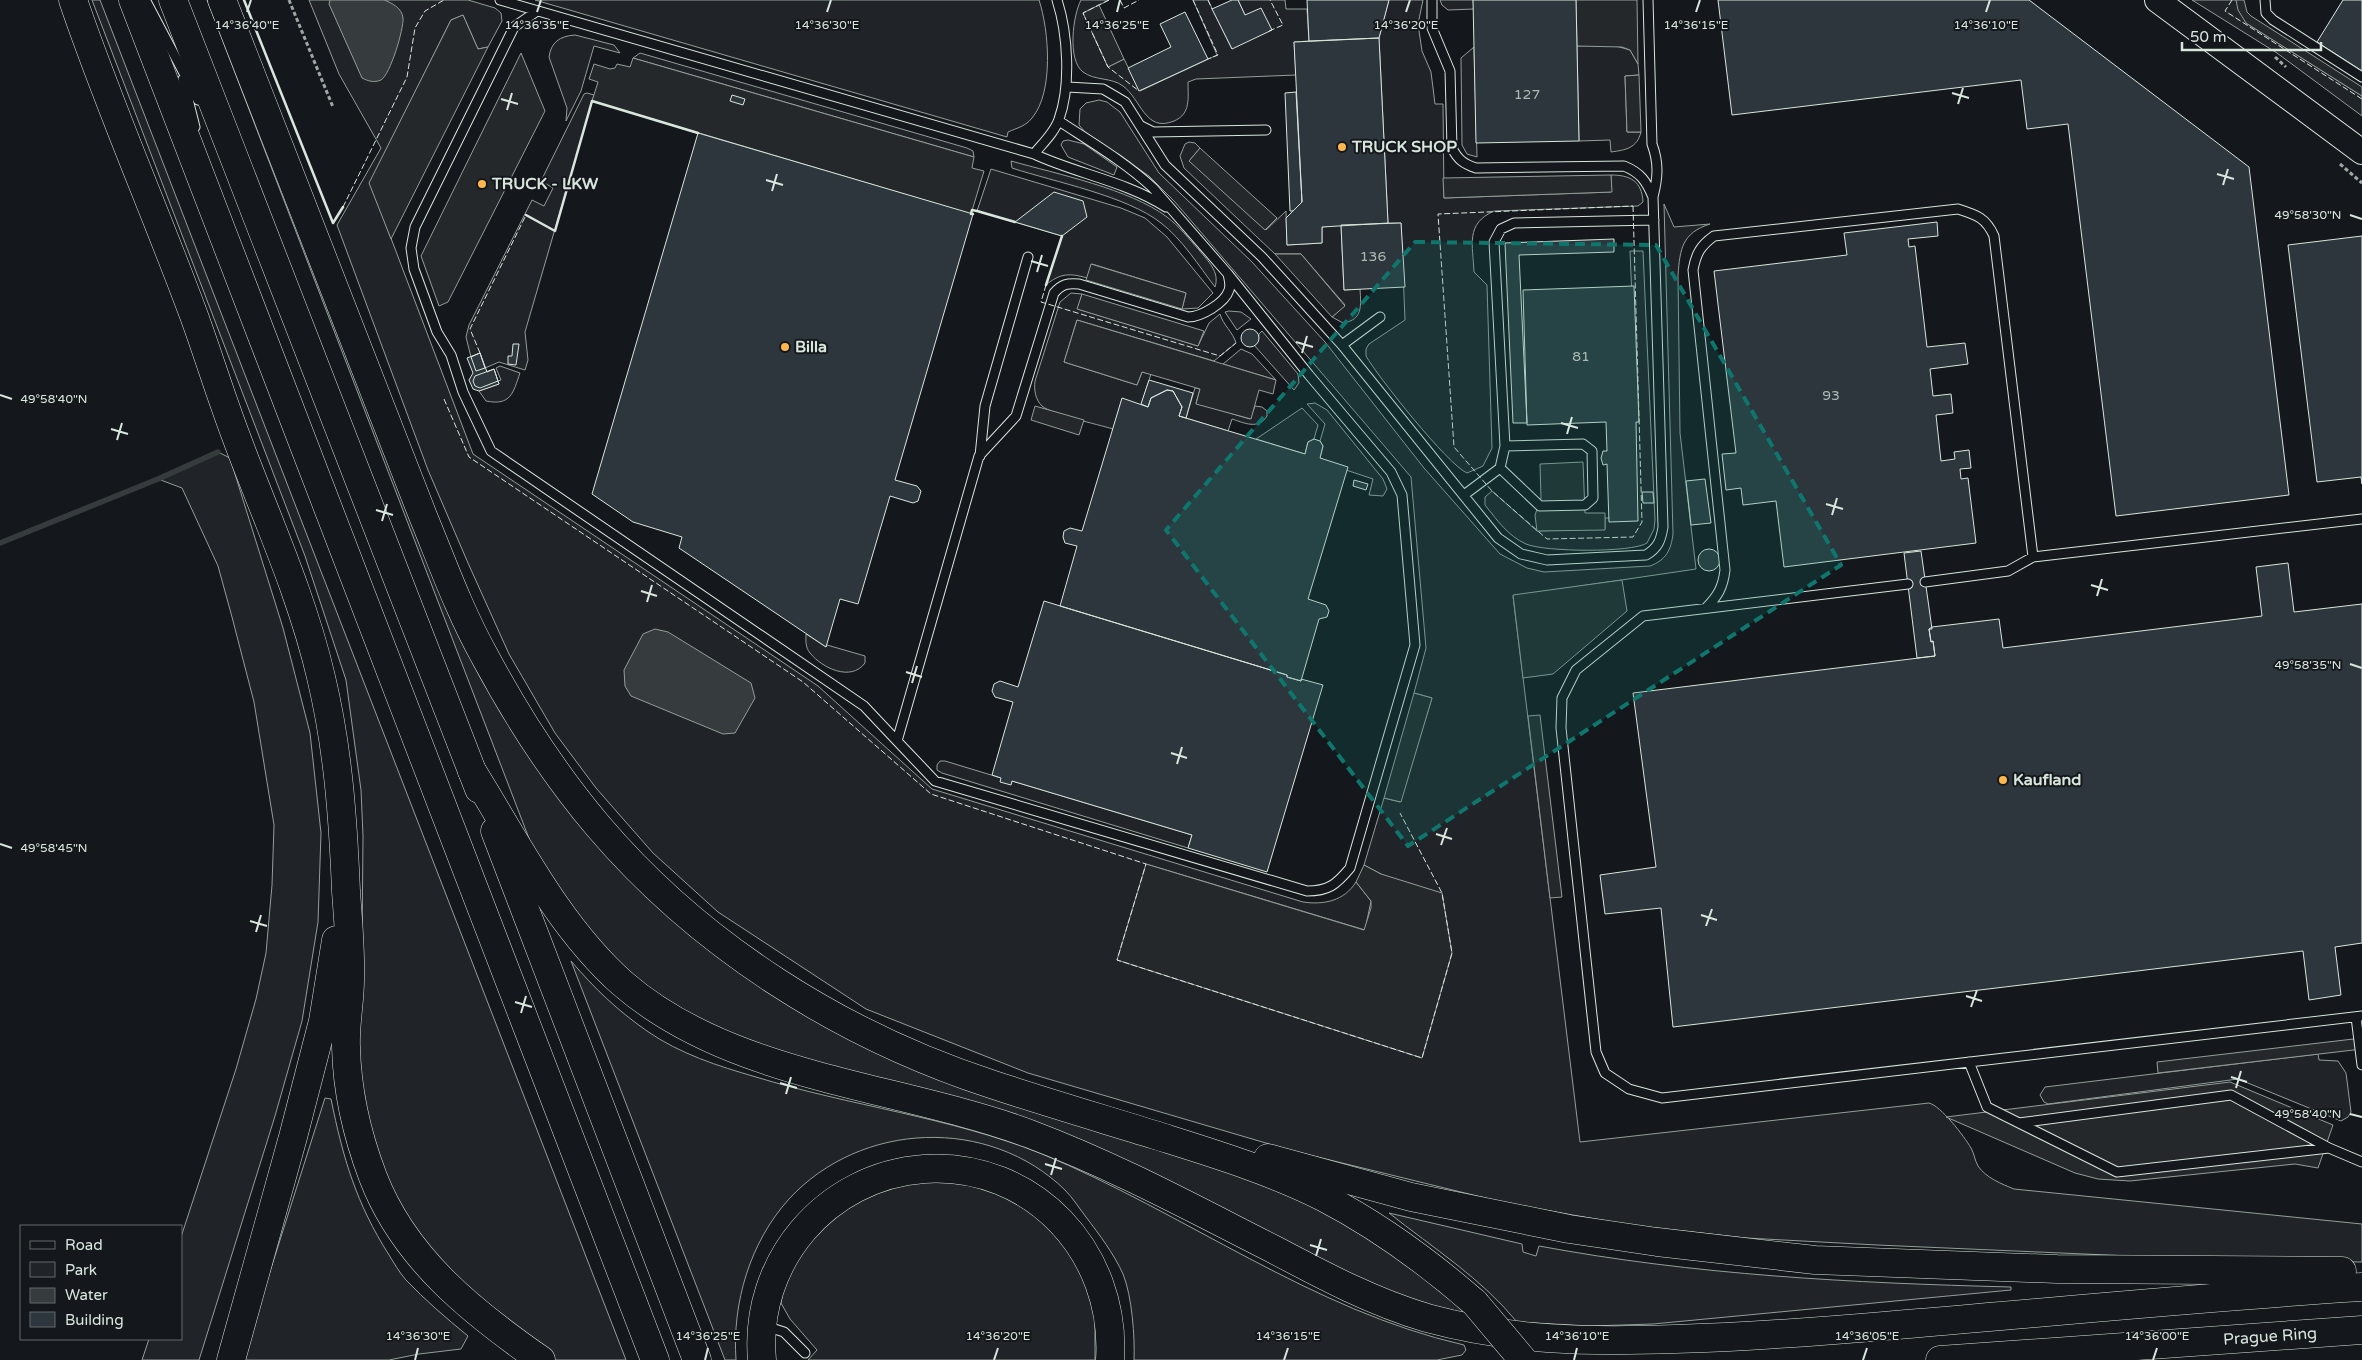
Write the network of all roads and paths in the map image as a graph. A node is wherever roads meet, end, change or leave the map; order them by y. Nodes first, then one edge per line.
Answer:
1 (73, 0) edge
2 (132, 0) edge
3 (146, 0) edge
4 (222, 0) edge
5 (289, 0) edge
6 (500, 0) edge
7 (1058, 0) edge
8 (1432, 0) edge
9 (1648, 0) edge
10 (2156, 0) edge
11 (2265, 0) edge
12 (170, 9) edge
13 (537, 11) junction
14 (179, 62) junction
15 (2362, 77) edge
16 (1067, 87) junction
17 (200, 104) dead end
18 (334, 107) dead end
19 (1059, 121) junction
20 (209, 122) dead end
21 (1140, 125) junction
22 (1266, 130) dead end
23 (198, 138) dead end
24 (200, 148) dead end
25 (2362, 152) edge
26 (1034, 154) junction
27 (1653, 197) junction
28 (1174, 212) junction
29 (257, 216) junction
30 (1654, 220) junction
31 (219, 224) junction
32 (1028, 257) dead end
33 (1228, 274) junction
34 (1380, 317) dead end
35 (1342, 345) junction
36 (1505, 446) junction
37 (980, 456) junction
38 (1500, 468) junction
39 (1464, 496) junction
40 (2362, 519) edge
41 (2033, 557) junction
42 (1925, 582) dead end
43 (1908, 584) dead end
44 (1706, 608) junction
45 (897, 741) junction
46 (472, 771) junction
47 (342, 811) junction
48 (2359, 1016) edge
49 (1969, 1062) junction
50 (2362, 1066) edge
51 (1087, 1114) junction
52 (2018, 1123) junction
53 (2330, 1148) junction
54 (2362, 1162) edge
55 (2362, 1271) edge
56 (250, 1286) junction
57 (2362, 1286) edge
58 (762, 1325) junction
59 (2362, 1330) edge
60 (1767, 1336) junction
61 (805, 1353) dead end
62 (224, 1360) edge
63 (231, 1360) edge
64 (541, 1360) edge
65 (655, 1360) edge
66 (697, 1360) edge
67 (762, 1360) edge
68 (1110, 1360) edge
69 (1523, 1360) edge
70 (1596, 1360) edge
71 (1940, 1360) edge

1 - 47 highway
2 - 31 highway
3 - 14 lane
4 - 51 highway
5 - 18 path
6 - 13 lane
7 - 16 lane
8 - 27 lane
9 - 27 lane
10 - 25 main road
11 - 15 lane
12 - 14 lane
12 - 29 highway
13 - 26 lane
13 - 45 lane
14 - 17 lane
14 - 23 lane
16 - 19 lane
16 - 21 lane
19 - 26 lane
19 - 28 lane
20 - 29 lane
21 - 22 lane
21 - 35 lane
24 - 31 lane
26 - 28 lane
27 - 30 lane
28 - 33 lane
29 - 46 highway
30 - 36 lane
30 - 39 lane
31 - 65 highway
32 - 37 lane
33 - 37 lane
33 - 45 lane
34 - 35 lane
35 - 39 lane
36 - 38 lane
36 - 38 lane
37 - 45 lane
38 - 39 lane
40 - 41 lane
41 - 42 lane
41 - 44 lane
43 - 44 lane
44 - 49 lane
46 - 60 highway
46 - 66 highway
47 - 56 highway
47 - 64 highway
48 - 49 lane
48 - 50 lane
49 - 52 lane
51 - 55 highway
51 - 69 highway, bridge
52 - 53 lane
52 - 53 lane
53 - 54 lane
56 - 62 highway
56 - 63 highway
57 - 60 highway
58 - 61 lane
58 - 67 highway
58 - 68 highway
59 - 71 highway, Prague Ring
60 - 70 highway

